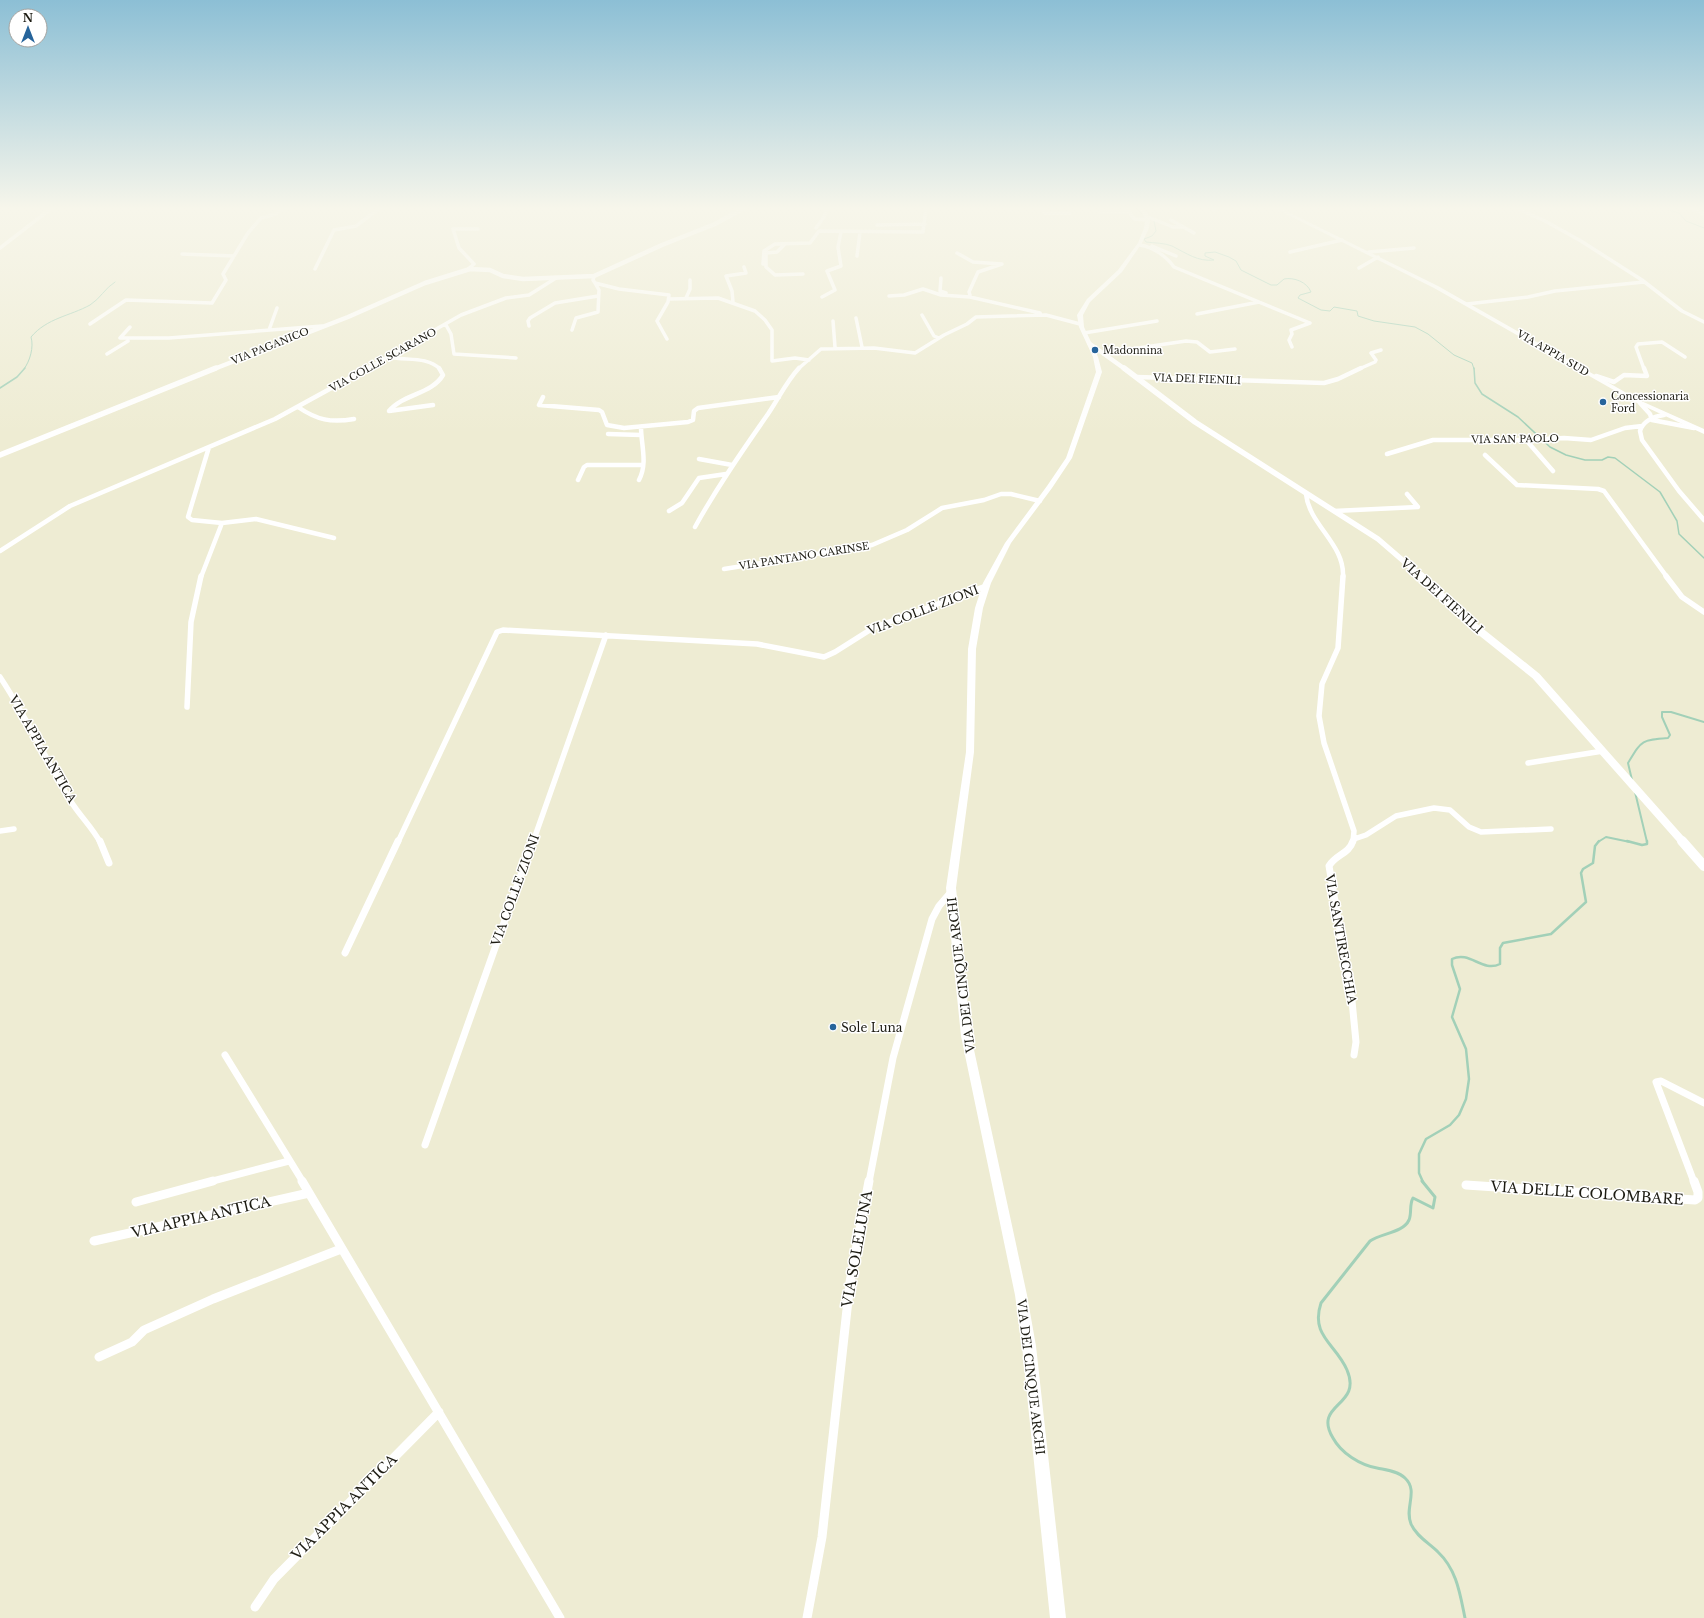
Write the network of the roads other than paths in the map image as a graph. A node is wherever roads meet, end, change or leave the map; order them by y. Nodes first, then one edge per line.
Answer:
1 (1644, 282) edge
2 (224, 283) edge
3 (427, 283) edge
4 (549, 283) edge
5 (595, 283) joint
6 (690, 283) edge
7 (729, 283) edge
8 (832, 283) edge
9 (941, 283) edge
10 (973, 283) edge
11 (1107, 283) edge
12 (1212, 283) edge
13 (1426, 283) edge
14 (1639, 283) edge
15 (970, 295) junction
16 (598, 296) junction
17 (889, 296) dead end
18 (822, 297) dead end
19 (686, 298) junction
20 (669, 299) junction
21 (733, 302) junction
22 (986, 302) junction
23 (1259, 302) junction
24 (1467, 304) junction
25 (277, 308) dead end
26 (1197, 314) dead end
27 (922, 315) dead end
28 (1046, 315) junction
29 (856, 318) dead end
30 (833, 321) dead end
31 (1157, 321) dead end
32 (1704, 322) edge
33 (90, 324) dead end
34 (446, 325) junction
35 (322, 326) junction
36 (529, 326) dead end
37 (130, 327) dead end
38 (1082, 328) junction
39 (269, 330) junction
40 (572, 330) dead end
41 (939, 338) junction
42 (135, 339) junction
43 (667, 339) dead end
44 (1090, 344) junction
45 (835, 347) junction
46 (1292, 347) dead end
47 (862, 348) junction
48 (1235, 349) dead end
49 (1381, 350) dead end
50 (1104, 353) junction
51 (107, 354) dead end
52 (389, 357) junction
53 (1685, 357) dead end
54 (516, 358) dead end
55 (809, 360) junction
56 (1583, 371) junction
57 (1137, 377) junction
58 (779, 396) junction
59 (543, 398) dead end
60 (1640, 403) junction
61 (433, 404) dead end
62 (298, 407) junction
63 (1664, 415) junction
64 (354, 419) dead end
65 (1652, 420) junction
66 (641, 426) junction
67 (1642, 426) junction
68 (1694, 428) junction
69 (1704, 432) edge
70 (608, 434) dead end
71 (640, 435) junction
72 (1526, 440) junction
73 (209, 447) junction
74 (1387, 454) dead end
75 (1484, 455) dead end
76 (0, 456) edge
77 (699, 459) dead end
78 (643, 465) junction
79 (732, 465) junction
80 (1553, 471) dead end
81 (726, 474) junction
82 (578, 480) dead end
83 (639, 480) dead end
84 (1306, 494) junction
85 (1407, 494) dead end
86 (1040, 501) junction
87 (669, 511) dead end
88 (1334, 511) junction
89 (1704, 520) edge
90 (222, 523) junction
91 (696, 527) dead end
92 (334, 538) dead end
93 (0, 551) edge
94 (724, 569) dead end
95 (986, 586) junction
96 (1704, 612) edge
97 (606, 635) junction
98 (0, 677) edge
99 (187, 707) dead end
100 (1603, 751) junction
101 (1528, 763) dead end
102 (1551, 829) dead end
103 (14, 830) dead end
104 (0, 831) edge
105 (1354, 839) junction
106 (109, 864) dead end
107 (1704, 866) edge
108 (951, 892) junction
109 (344, 953) dead end
110 (224, 1055) dead end
111 (1354, 1055) dead end
112 (1704, 1103) edge
113 (424, 1145) dead end
114 (289, 1161) junction
115 (1466, 1185) dead end
116 (309, 1193) junction
117 (136, 1202) dead end
118 (94, 1241) dead end
119 (341, 1249) junction
120 (98, 1357) dead end
121 (439, 1412) junction
122 (255, 1607) dead end
123 (560, 1618) edge
124 (807, 1618) edge
125 (1058, 1618) edge

1 - 32 street
2 - 33 street
3 - 35 street, VIA PAGANICO
4 - 34 street, VIA COLLE SCARANO
5 - 16 street
5 - 20 street
6 - 19 street
7 - 21 street
8 - 18 street
9 - 15 street
10 - 15 street
11 - 38 main road
12 - 23 street
13 - 24 main road, VIA APPIA SUD
14 - 24 street
15 - 22 street
16 - 36 street
16 - 40 street
17 - 22 street
19 - 20 street
19 - 21 street
20 - 43 street
21 - 55 street
22 - 28 street
23 - 26 street
23 - 46 street
24 - 56 main road, VIA APPIA SUD
25 - 39 street
27 - 41 street
28 - 38 street
28 - 41 street
29 - 47 street
30 - 45 street
31 - 38 street
34 - 52 street, VIA COLLE SCARANO
34 - 54 street
35 - 39 street
35 - 76 street, VIA PAGANICO
37 - 42 street
38 - 44 main road, VIA DEI CINQUE ARCHI
39 - 42 street
41 - 47 street
42 - 51 street
44 - 50 street, VIA DEI FIENILI
44 - 86 main road, VIA DEI CINQUE ARCHI
45 - 47 street
45 - 55 street
48 - 50 street
49 - 57 street, VIA DEI FIENILI
50 - 57 street, VIA DEI FIENILI
52 - 61 street
52 - 62 street, VIA COLLE SCARANO
53 - 56 street
55 - 58 street
56 - 60 main road, VIA APPIA SUD
57 - 84 street, VIA DEI FIENILI
58 - 66 street
58 - 79 street
59 - 66 street
60 - 63 main road, VIA APPIA SUD
60 - 65 street
62 - 64 street
62 - 73 street, VIA COLLE SCARANO
63 - 65 street
63 - 68 main road, VIA APPIA SUD
65 - 67 street
65 - 68 street
66 - 71 street
67 - 72 street, VIA SAN PAOLO
67 - 89 street
68 - 69 main road, VIA APPIA SUD
70 - 71 street
71 - 78 street
72 - 74 street, VIA SAN PAOLO
72 - 80 street
73 - 90 street
73 - 93 street, VIA COLLE SCARANO
75 - 96 street
77 - 79 street
78 - 82 street
78 - 83 street
79 - 81 street
81 - 87 street
81 - 91 street
84 - 88 street, VIA DEI FIENILI
84 - 105 street
85 - 88 street
86 - 94 street, VIA PANTANO CARINSE
86 - 95 main road, VIA DEI CINQUE ARCHI
88 - 100 street, VIA DEI FIENILI
90 - 92 street
90 - 99 street
95 - 97 street, VIA COLLE ZIONI
95 - 108 main road, VIA DEI CINQUE ARCHI
97 - 109 street, VIA COLLE ZIONI
97 - 113 street, VIA COLLE ZIONI
98 - 106 street, VIA APPIA ANTICA
100 - 101 street
100 - 107 street, VIA DEI FIENILI
102 - 105 street
103 - 104 street
105 - 111 street, VIA SANTIRECCHIA
108 - 124 street, VIA SOLELUNA
108 - 125 main road, VIA DEI CINQUE ARCHI
110 - 114 street
112 - 115 street, VIA DELLE COLOMBARE
114 - 116 street
114 - 117 street
116 - 118 street, VIA APPIA ANTICA
116 - 119 street
119 - 120 street
119 - 121 street
121 - 122 street, VIA APPIA ANTICA
121 - 123 street

